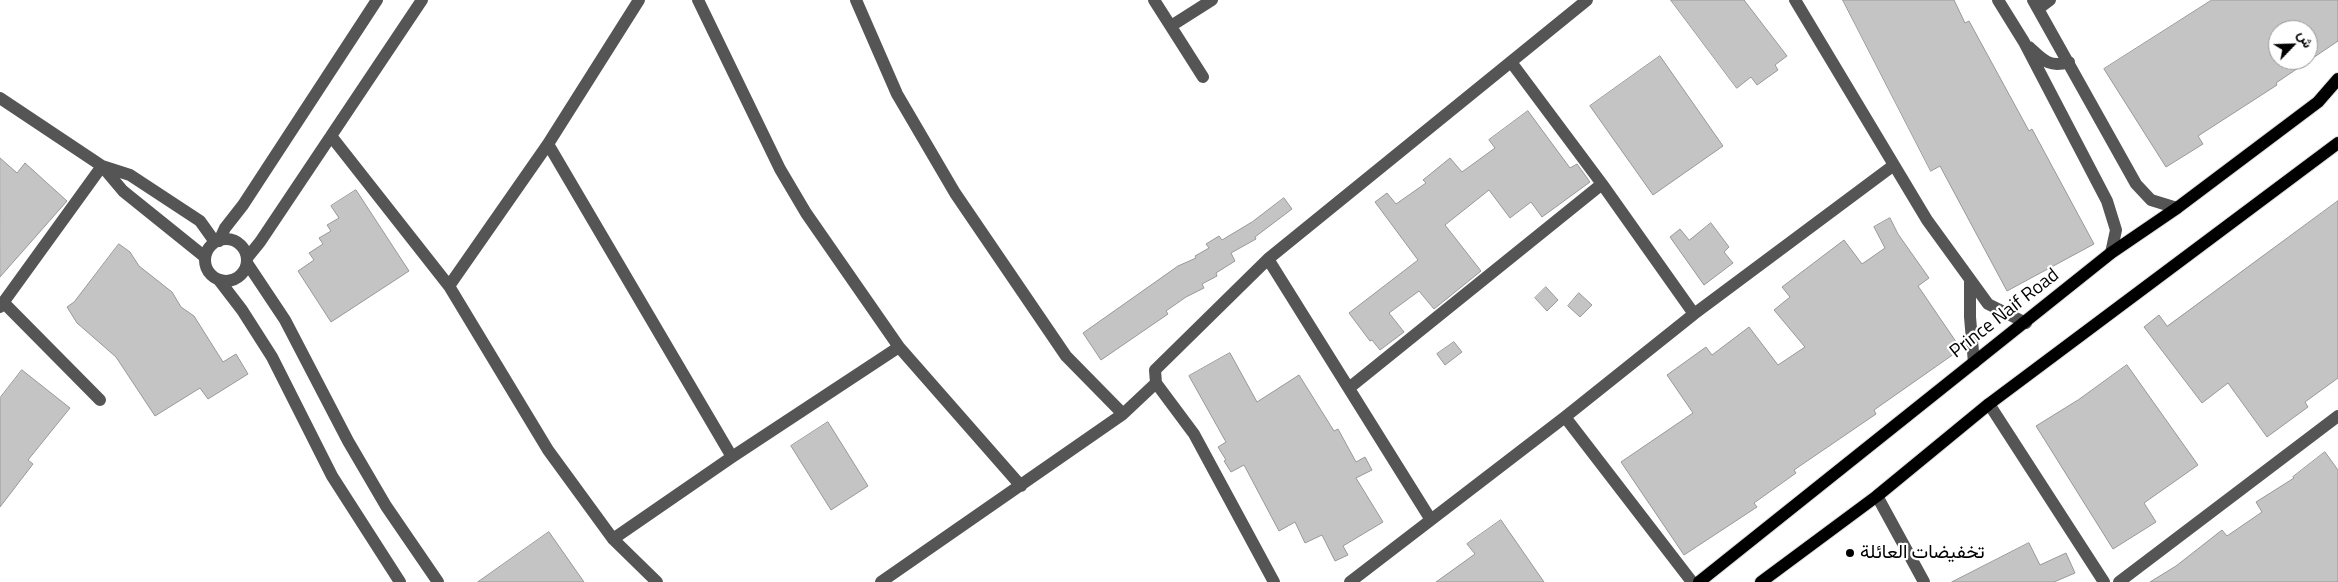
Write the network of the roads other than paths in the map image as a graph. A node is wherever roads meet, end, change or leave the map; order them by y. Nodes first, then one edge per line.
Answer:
1 (377, 0) edge
2 (422, 0) edge
3 (639, 0) edge
4 (698, 0) edge
5 (856, 0) edge
6 (1154, 0) edge
7 (1212, 0) edge
8 (1587, 0) edge
9 (1796, 0) edge
10 (1998, 0) edge
11 (2050, 0) edge
12 (2035, 4) edge
13 (1171, 26) junction
14 (2024, 42) junction
15 (2063, 60) junction
16 (1510, 62) junction
17 (1203, 77) dead end
18 (2338, 79) edge
19 (2338, 91) edge
20 (0, 98) edge
21 (2318, 102) junction
22 (331, 136) junction
23 (2338, 142) edge
24 (548, 144) junction
25 (1894, 165) junction
26 (102, 166) junction
27 (1602, 184) junction
28 (2177, 208) junction
29 (232, 218) junction
30 (200, 221) junction
31 (217, 241) junction
32 (2111, 253) junction
33 (205, 257) junction
34 (1268, 259) junction
35 (247, 261) junction
36 (1970, 279) junction
37 (219, 280) junction
38 (448, 286) junction
39 (2, 305) edge
40 (1694, 314) junction
41 (2026, 323) junction
42 (900, 347) junction
43 (1974, 363) junction
44 (1156, 383) junction
45 (1349, 388) junction
46 (100, 400) dead end
47 (1989, 404) junction
48 (1123, 414) junction
49 (2338, 416) edge
50 (1566, 417) junction
51 (732, 457) junction
52 (1021, 486) junction
53 (1877, 496) junction
54 (1431, 520) junction
55 (613, 538) junction
56 (400, 582) edge
57 (438, 582) edge
58 (657, 582) edge
59 (881, 582) edge
60 (1274, 582) edge
61 (1350, 582) edge
62 (1692, 582) edge
63 (1699, 582) edge
64 (1762, 582) edge
65 (1924, 582) edge
66 (2104, 582) edge
67 (2119, 582) edge

1 - 29 street
2 - 22 street
3 - 24 street
4 - 42 street
5 - 48 street
6 - 13 street
7 - 13 street
8 - 16 street
9 - 25 street
10 - 14 street
11 - 12 street
12 - 15 street
13 - 17 street
14 - 15 street
14 - 32 street
15 - 28 street
16 - 27 street
16 - 34 street
18 - 21 main road, Prince Naif Road
19 - 21 main road
20 - 26 street
21 - 28 main road, Prince Naif Road
22 - 35 street
22 - 38 street
23 - 47 main road
24 - 38 street
24 - 51 street
25 - 36 street
25 - 40 street
26 - 30 street
26 - 33 street
26 - 39 street
27 - 40 street
27 - 45 street
28 - 32 main road, Prince Naif Road
29 - 30 street
29 - 31 street
30 - 31 street
31 - 33 street
31 - 35 street
32 - 41 main road, Prince Naif Road
33 - 37 street
34 - 44 street
34 - 45 street
35 - 37 street
35 - 57 street
36 - 41 street
36 - 43 street
37 - 56 street
38 - 55 street
39 - 46 street
40 - 50 street
41 - 43 main road, Prince Naif Road
42 - 51 street
42 - 52 street
43 - 63 main road, Prince Naif Road
44 - 48 street
44 - 60 street
45 - 54 street
47 - 53 main road
47 - 66 street
48 - 52 street
49 - 67 street
50 - 54 street
50 - 62 street
51 - 55 street
52 - 59 street
53 - 64 main road
53 - 65 street
54 - 61 street
55 - 58 street

